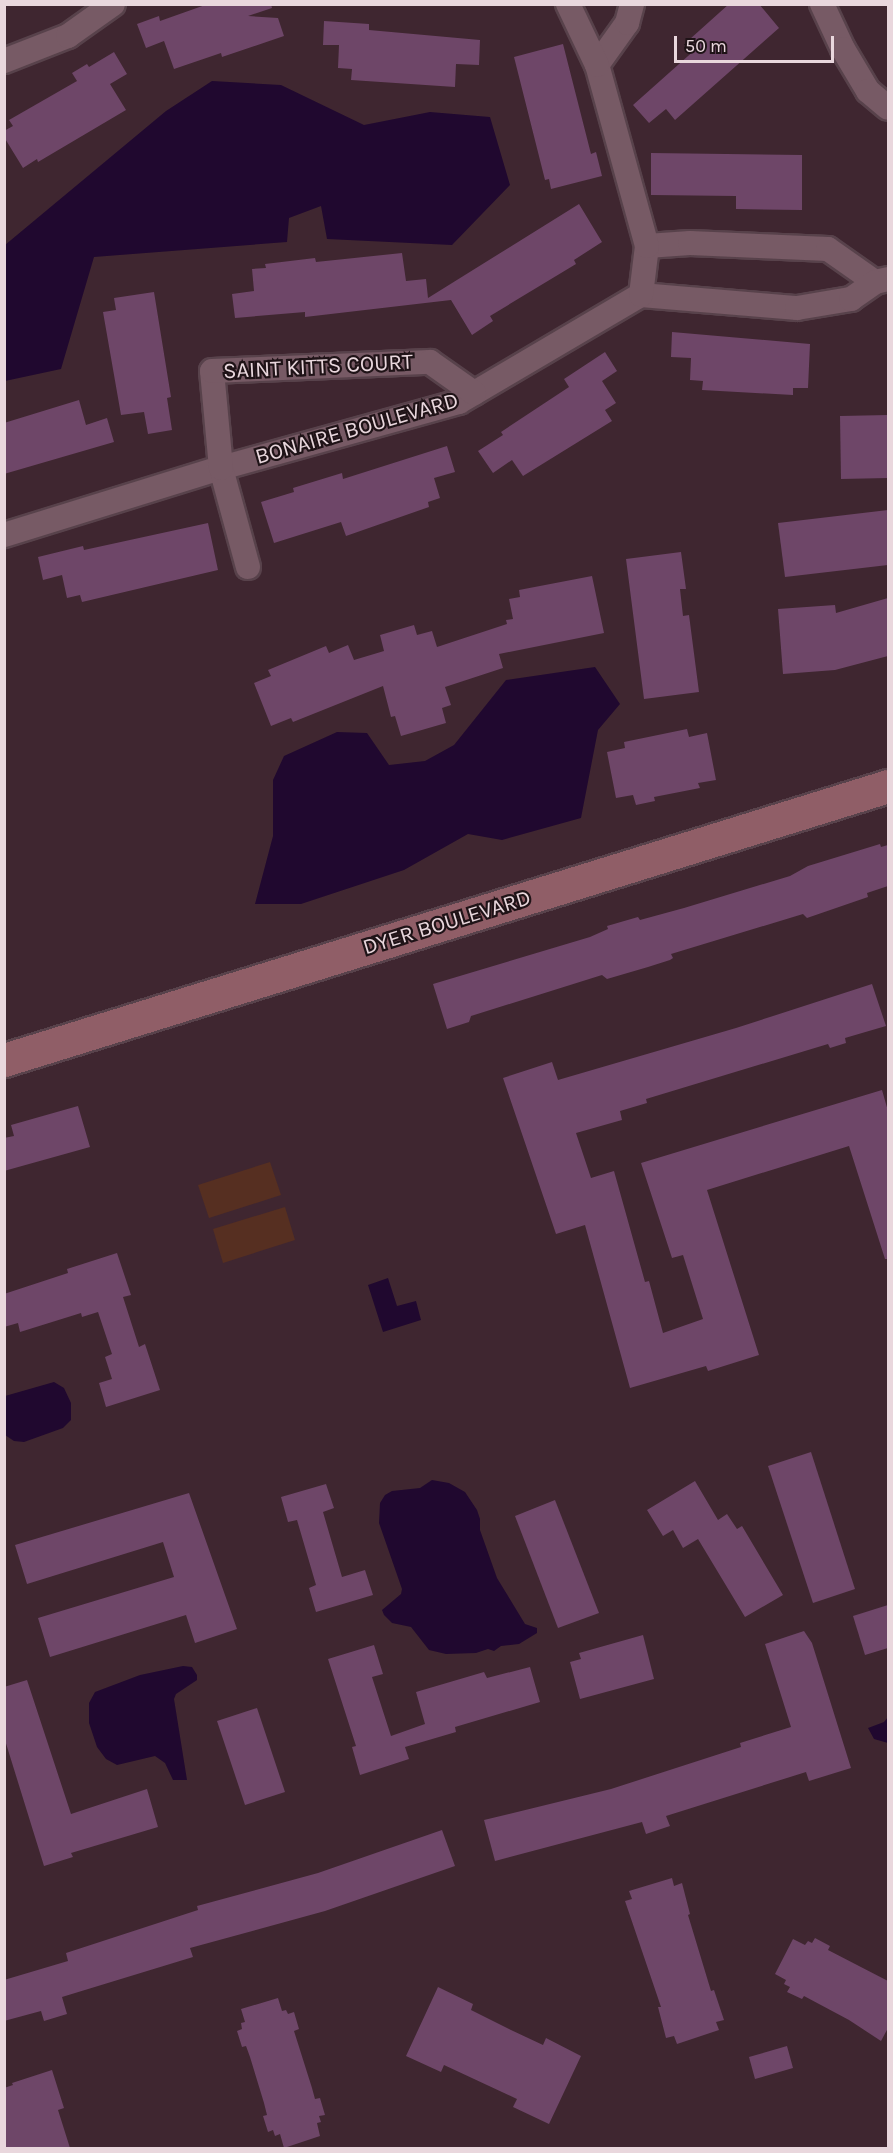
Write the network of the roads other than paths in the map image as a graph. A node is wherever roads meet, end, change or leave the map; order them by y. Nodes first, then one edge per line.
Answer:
1 (113, 4) edge
2 (568, 4) edge
3 (632, 4) edge
4 (822, 4) edge
5 (4, 61) edge
6 (597, 65) junction
7 (888, 108) edge
8 (647, 246) junction
9 (882, 280) edge
10 (641, 295) junction
11 (474, 393) junction
12 (221, 468) junction
13 (4, 535) edge
14 (248, 567) dead end
15 (888, 786) edge
16 (4, 1060) edge

1 - 5 street
2 - 6 street
3 - 6 street
4 - 7 street
6 - 8 street
8 - 9 street
8 - 10 street
9 - 10 street
10 - 11 street, BONAIRE BOULEVARD
11 - 12 street, BONAIRE BOULEVARD
11 - 12 street, SAINT KITTS COURT
12 - 13 street, BONAIRE BOULEVARD
12 - 14 street
15 - 16 main road, DYER BOULEVARD

